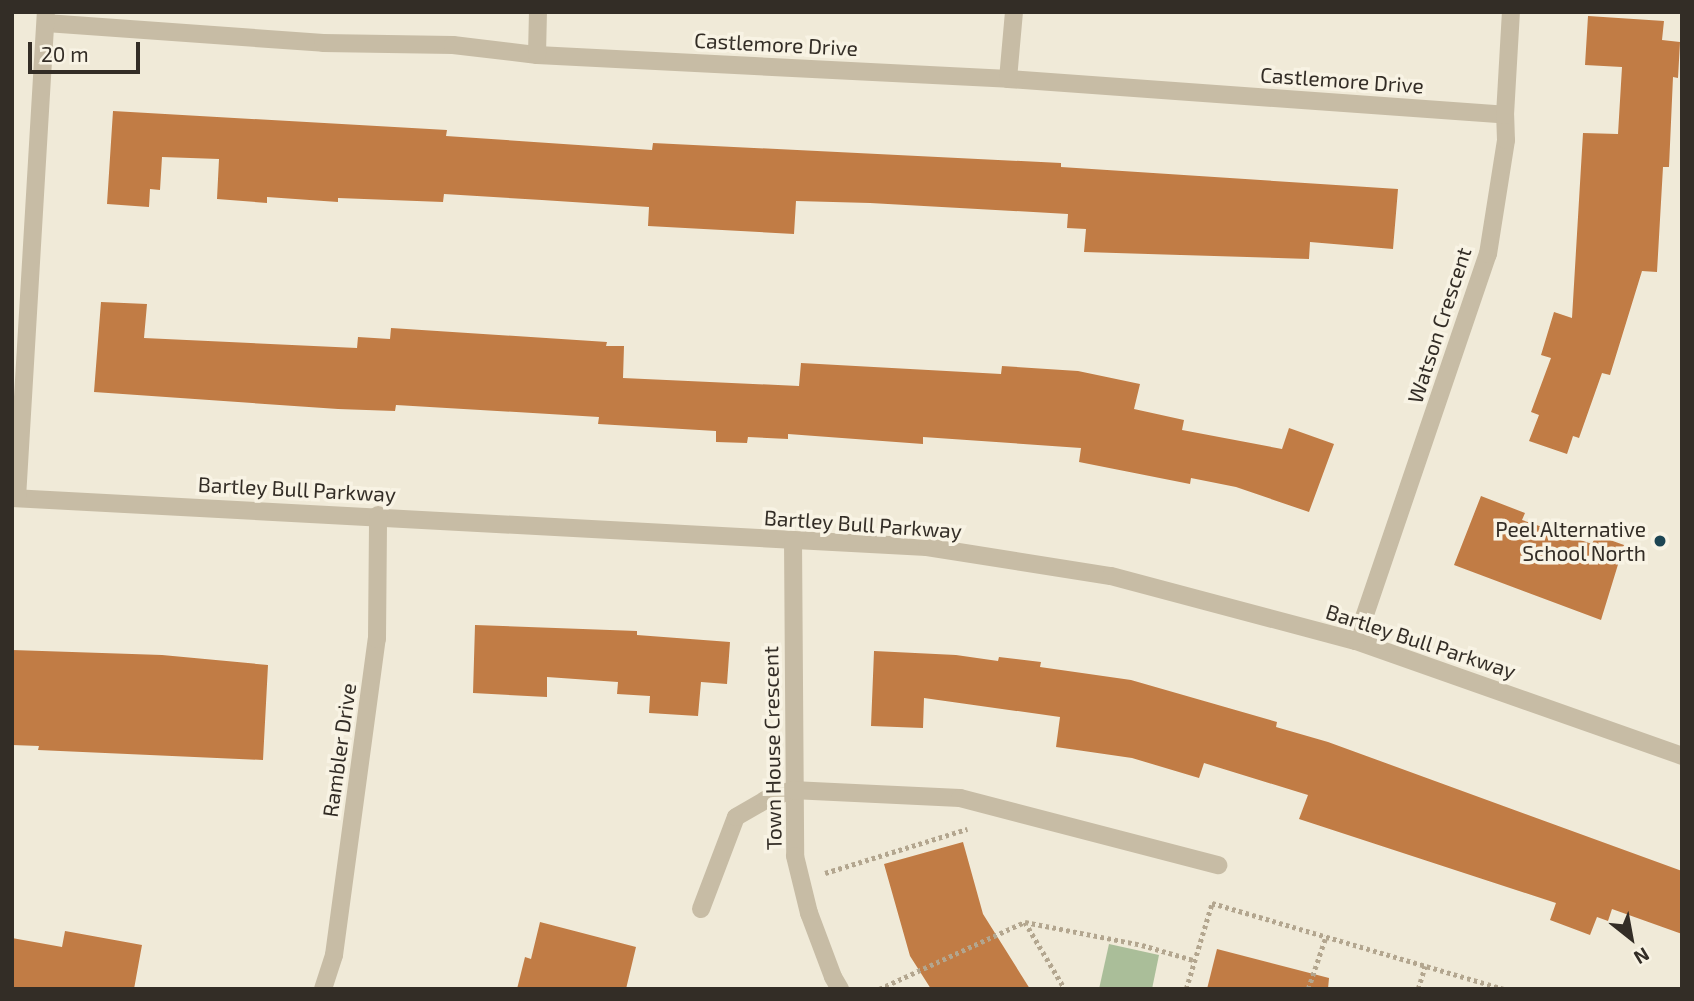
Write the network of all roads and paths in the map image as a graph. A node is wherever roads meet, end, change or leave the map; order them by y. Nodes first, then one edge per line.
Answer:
1 (538, 12) edge
2 (1014, 12) edge
3 (1511, 12) edge
4 (46, 17) edge
5 (537, 55) junction
6 (1008, 79) junction
7 (1504, 115) junction
8 (15, 498) edge
9 (378, 515) junction
10 (793, 540) junction
11 (1356, 641) junction
12 (1682, 756) edge
13 (792, 790) junction
14 (1017, 813) junction
15 (1218, 865) dead end
16 (801, 881) junction
17 (701, 909) dead end
18 (1025, 922) junction
19 (1326, 936) junction
20 (1193, 960) junction
21 (1425, 966) junction
22 (323, 989) edge
23 (840, 989) edge
24 (879, 989) edge
25 (1065, 989) edge
26 (1186, 989) edge
27 (1308, 989) edge
28 (1418, 989) edge
29 (1504, 989) edge

1 - 5 street
2 - 6 street
3 - 7 street, Watson Crescent
4 - 5 street, Castlemore Drive
4 - 8 street
5 - 6 street, Castlemore Drive
6 - 7 street, Castlemore Drive
7 - 11 street, Watson Crescent
8 - 9 street, Bartley Bull Parkway
9 - 10 street, Bartley Bull Parkway
9 - 22 street, Rambler Drive
10 - 11 street, Bartley Bull Parkway
10 - 13 street, Town House Crescent
11 - 12 street, Bartley Bull Parkway
13 - 14 street
13 - 16 street, Town House Crescent
13 - 17 street
14 - 15 street
14 - 16 path
16 - 23 street, Town House Crescent
18 - 20 path
18 - 24 path
18 - 25 path
19 - 20 path
19 - 21 path
19 - 27 path
20 - 26 path
21 - 28 path
21 - 29 path

